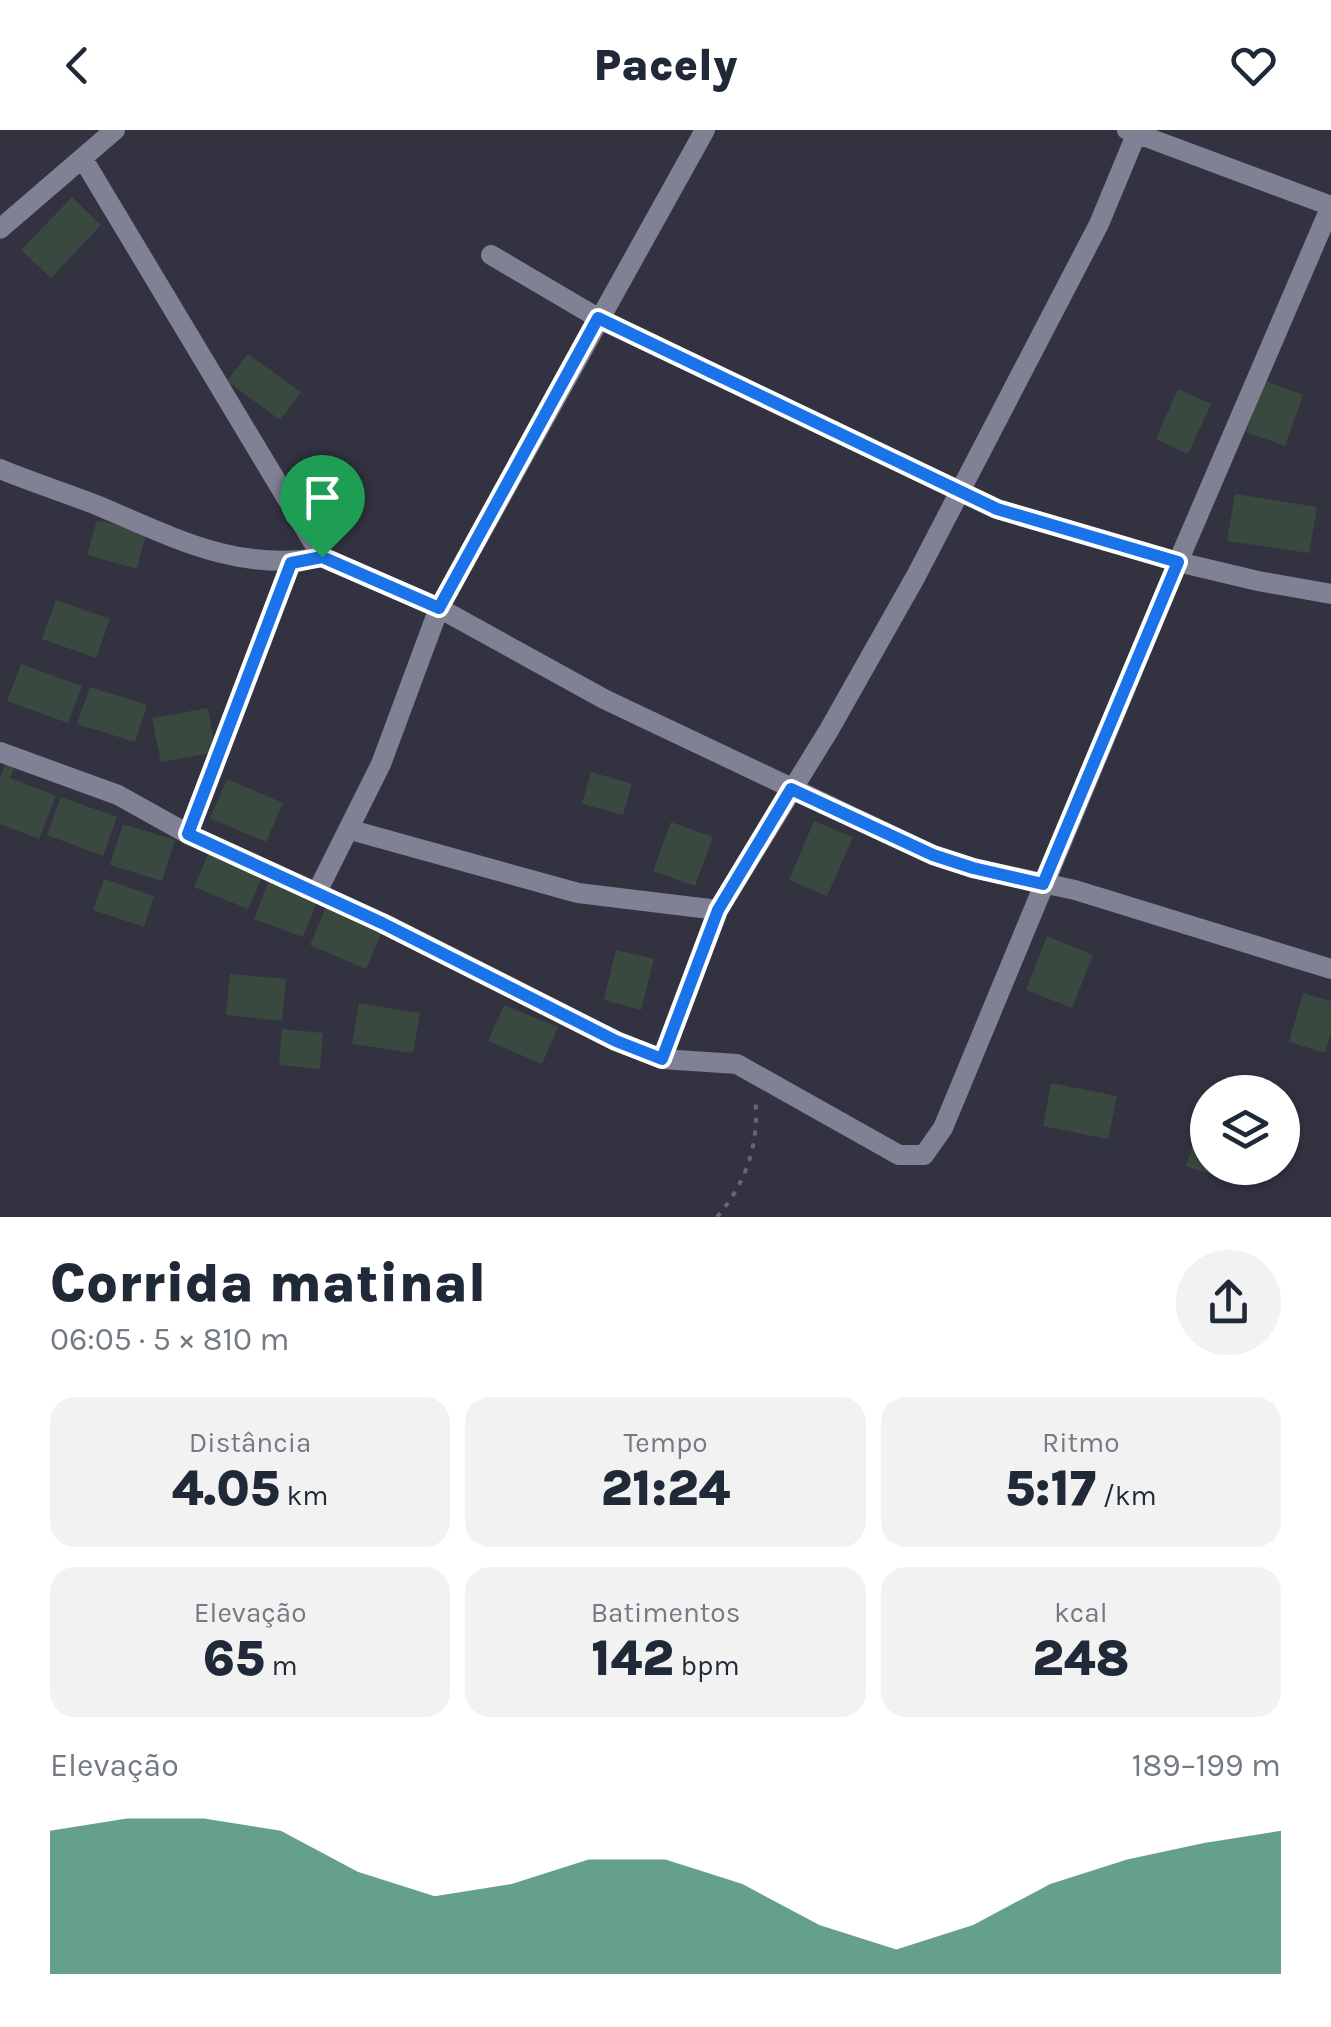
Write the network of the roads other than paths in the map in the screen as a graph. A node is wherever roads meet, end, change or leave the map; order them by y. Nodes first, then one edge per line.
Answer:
1 (115, 130) edge
2 (705, 130) edge
3 (1134, 132) edge
4 (83, 159) junction
5 (1331, 206) edge
6 (0, 228) edge
7 (491, 256) dead end
8 (598, 318) junction
9 (0, 469) edge
10 (958, 490) junction
11 (322, 557) junction
12 (1178, 562) junction
13 (291, 563) junction
14 (1331, 594) edge
15 (439, 608) junction
16 (0, 752) edge
17 (791, 789) junction
18 (350, 830) junction
19 (188, 834) junction
20 (1043, 884) junction
21 (317, 892) junction
22 (718, 910) junction
23 (1331, 969) edge
24 (662, 1059) junction

1 - 4 street
2 - 8 street
3 - 5 street
3 - 10 street
4 - 6 street
4 - 11 street
5 - 12 street
7 - 8 street
8 - 10 street
8 - 15 street
9 - 13 street
10 - 12 street
10 - 17 street
11 - 13 street
11 - 15 street
12 - 14 street
12 - 20 street
13 - 19 street
15 - 17 street
15 - 18 street
16 - 19 street
17 - 20 street
17 - 22 street
18 - 21 street
18 - 22 street
19 - 21 street
20 - 23 street
20 - 24 street
21 - 24 street
22 - 24 street

